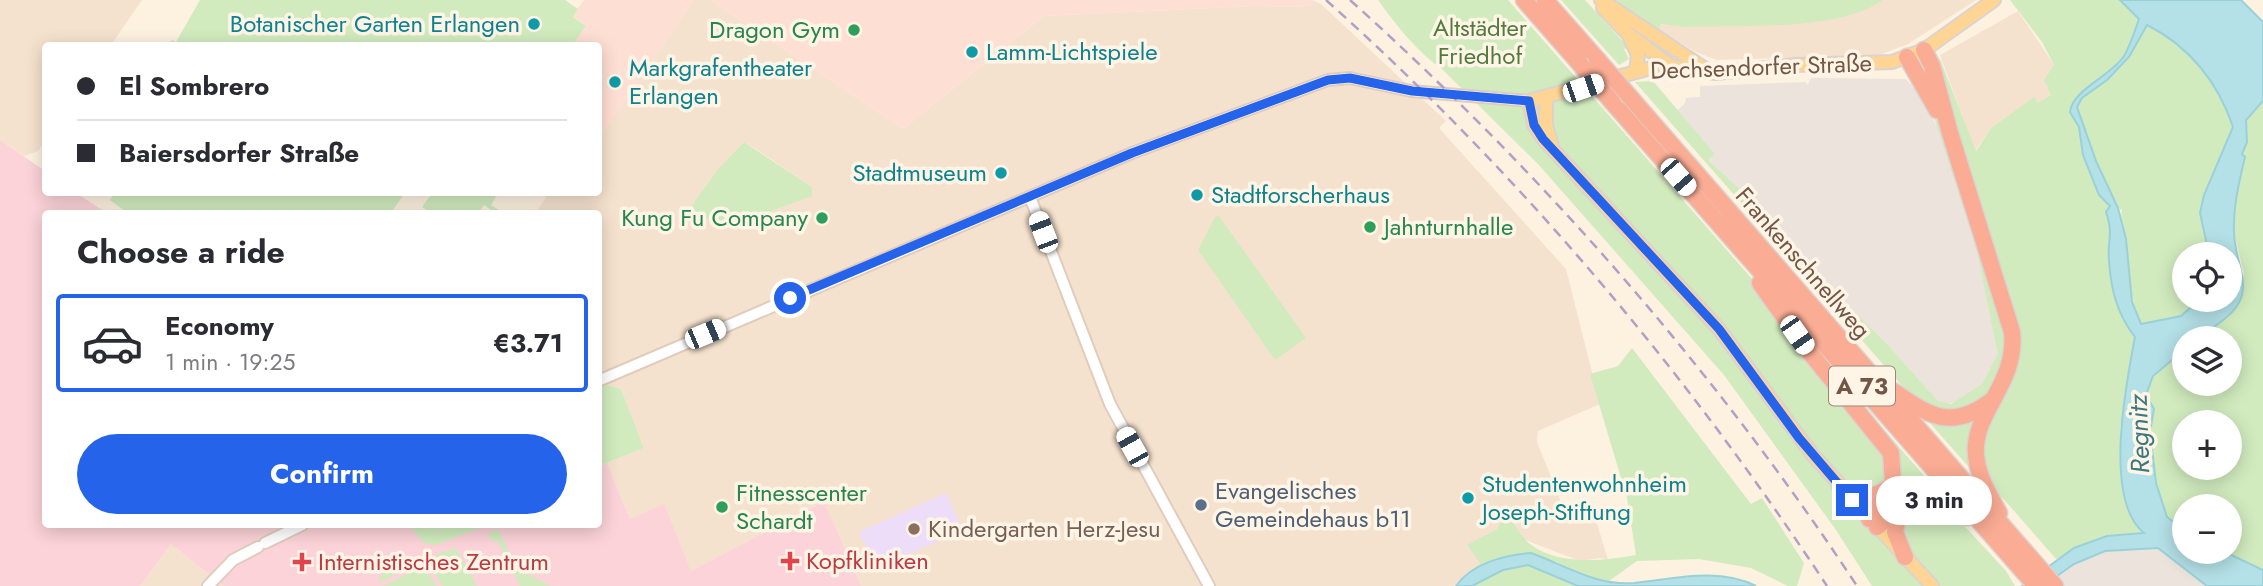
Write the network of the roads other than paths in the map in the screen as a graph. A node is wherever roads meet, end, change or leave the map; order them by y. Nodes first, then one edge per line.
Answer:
1 (1524, 0) edge
2 (1545, 0) edge
3 (1599, 0) edge
4 (1994, 0) edge
5 (1627, 33) junction
6 (1924, 50) junction
7 (1907, 57) junction
8 (1672, 67) junction
9 (1636, 71) junction
10 (1711, 72) junction
11 (1546, 99) junction
12 (1529, 101) junction
13 (1950, 133) junction
14 (1554, 149) junction
15 (1030, 197) junction
16 (1733, 240) junction
17 (602, 378) edge
18 (1872, 378) junction
19 (1993, 399) junction
20 (1891, 486) junction
21 (1840, 488) junction
22 (1900, 507) junction
23 (1873, 523) junction
24 (296, 528) edge
25 (1990, 533) junction
26 (2014, 540) junction
27 (1905, 557) junction
28 (2023, 561) junction
29 (208, 586) edge
30 (1209, 586) edge
31 (1932, 586) edge
32 (2036, 586) edge
33 (2055, 586) edge

1 - 16 highway, Frankenschnellweg / A 73, bridge
2 - 18 highway, Frankenschnellweg / A 73, bridge
3 - 5 main road
3 - 10 main road
4 - 6 main road, Dechsendorfer Straße
5 - 8 main road
5 - 9 main road
6 - 7 main road, Dechsendorfer Straße
6 - 13 highway
7 - 10 main road, Dechsendorfer Straße
7 - 13 highway
8 - 9 main road, Dechsendorfer Straße
8 - 10 main road, Dechsendorfer Straße
9 - 11 main road, Dechsendorfer Straße
11 - 12 main road, Dechsendorfer Straße
11 - 14 main road
12 - 14 main road
12 - 15 street
13 - 19 highway
14 - 21 main road
15 - 17 street
15 - 30 street
16 - 20 highway
16 - 25 highway, Frankenschnellweg / A 73
18 - 19 highway
18 - 26 highway, Frankenschnellweg / A 73
19 - 26 highway
20 - 21 highway
20 - 23 highway
21 - 23 main road
22 - 23 highway
22 - 25 highway
22 - 27 highway
23 - 27 main road
24 - 29 street
25 - 28 highway, Frankenschnellweg / A 73
26 - 28 highway, Frankenschnellweg / A 73
27 - 31 main road
28 - 32 highway, Frankenschnellweg / A 73
28 - 33 highway, Frankenschnellweg / A 73

